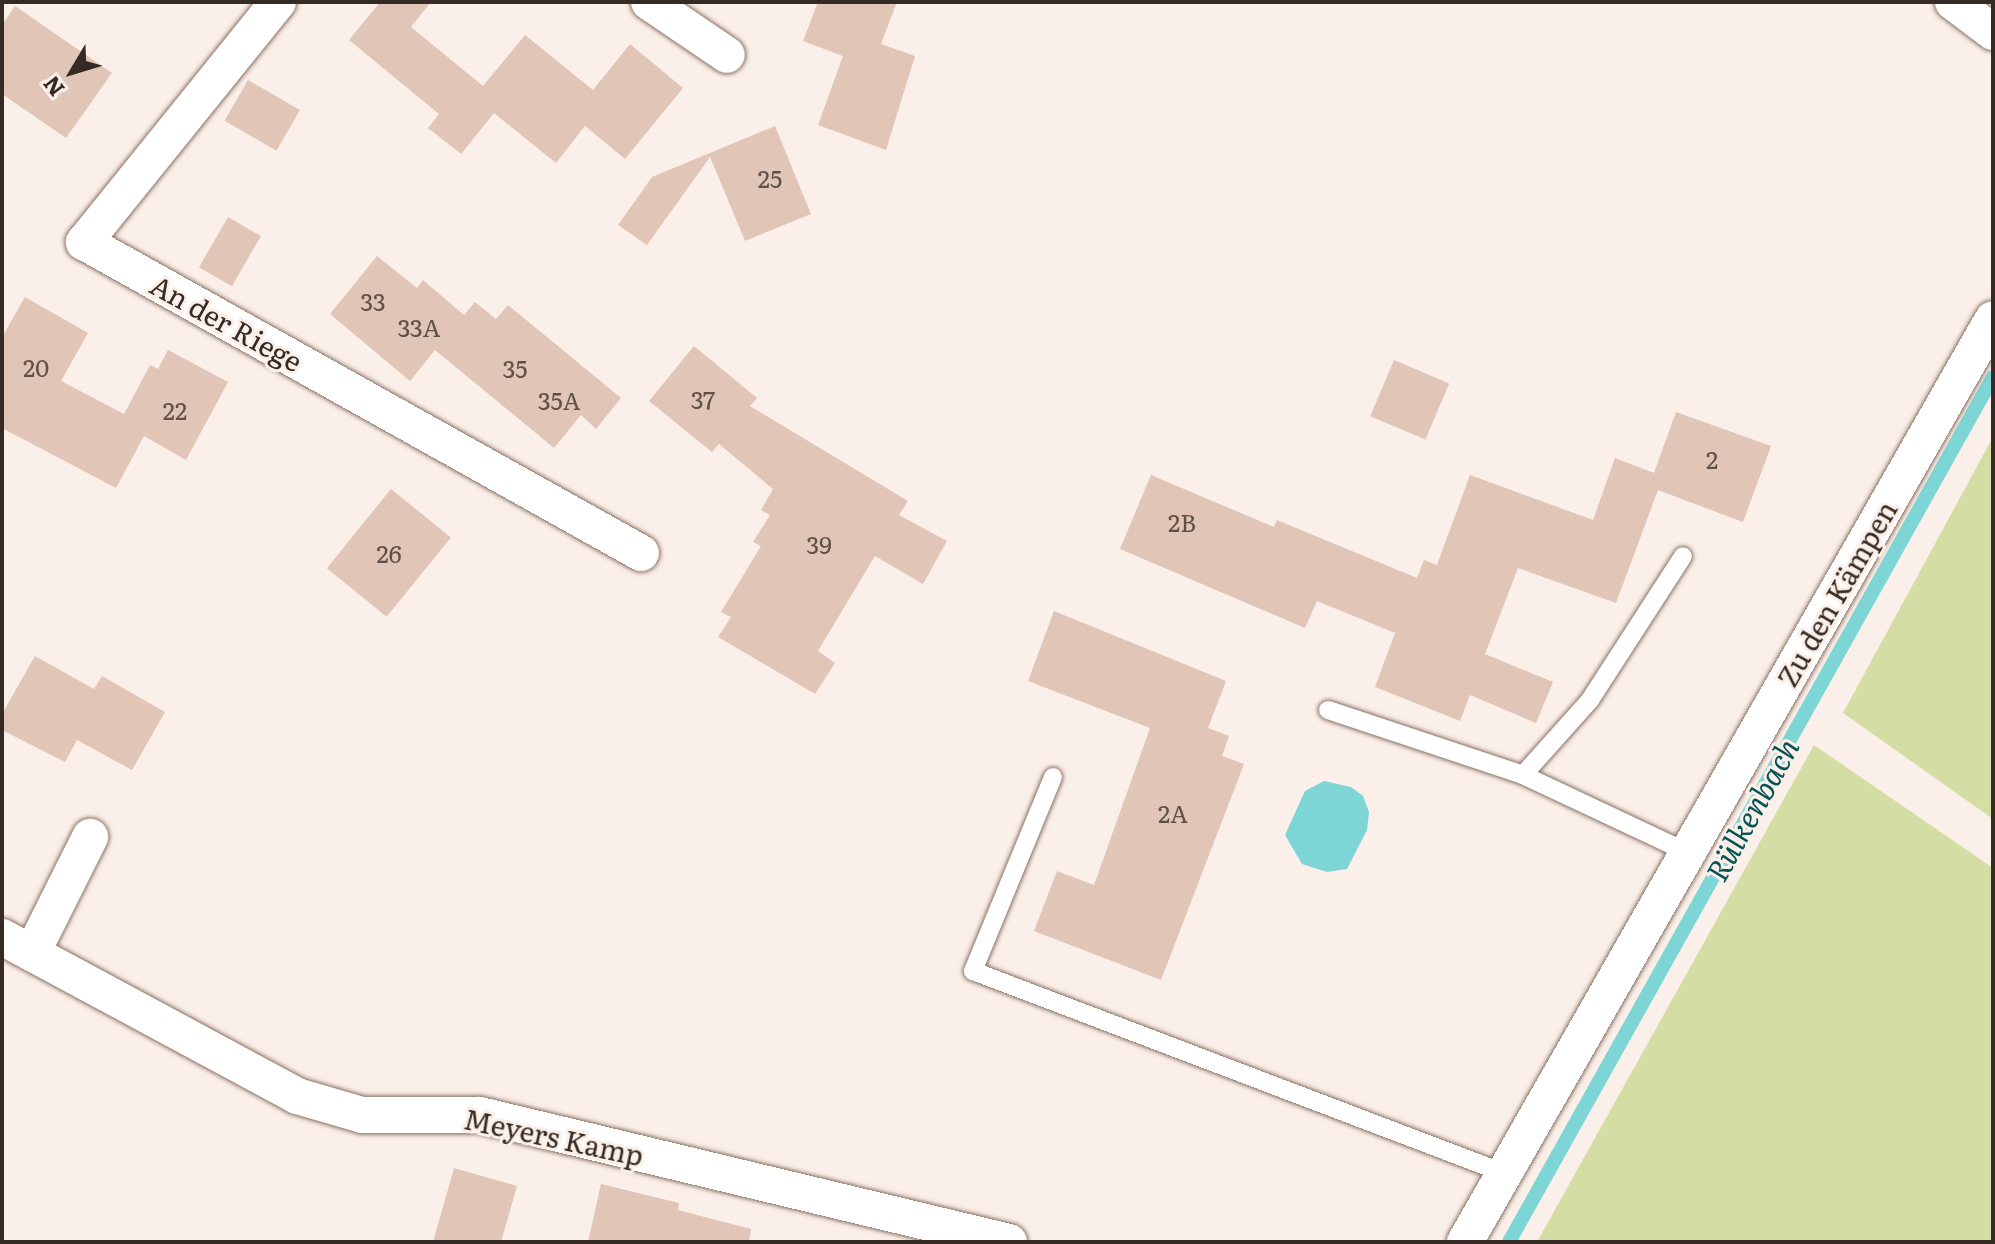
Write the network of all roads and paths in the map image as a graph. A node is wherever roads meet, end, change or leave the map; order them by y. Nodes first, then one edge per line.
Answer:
1 (278, 2) edge
2 (649, 2) edge
3 (1953, 2) edge
4 (1993, 32) edge
5 (727, 55) dead end
6 (1993, 319) edge
7 (641, 553) dead end
8 (1683, 556) dead end
9 (1328, 710) dead end
10 (1523, 775) junction
11 (1053, 777) dead end
12 (90, 837) dead end
13 (1689, 853) junction
14 (17, 945) edge
15 (1504, 1173) junction
16 (1009, 1242) edge
17 (1465, 1242) edge

1 - 7 street, An der Riege
2 - 5 street
3 - 4 street
6 - 13 street, Zu den Kämpen
8 - 10 lane
9 - 10 lane
10 - 13 lane
11 - 15 lane
12 - 14 street, Meyers Kamp
13 - 15 street, Zu den Kämpen
14 - 16 street, Meyers Kamp
15 - 17 street, Zu den Kämpen

